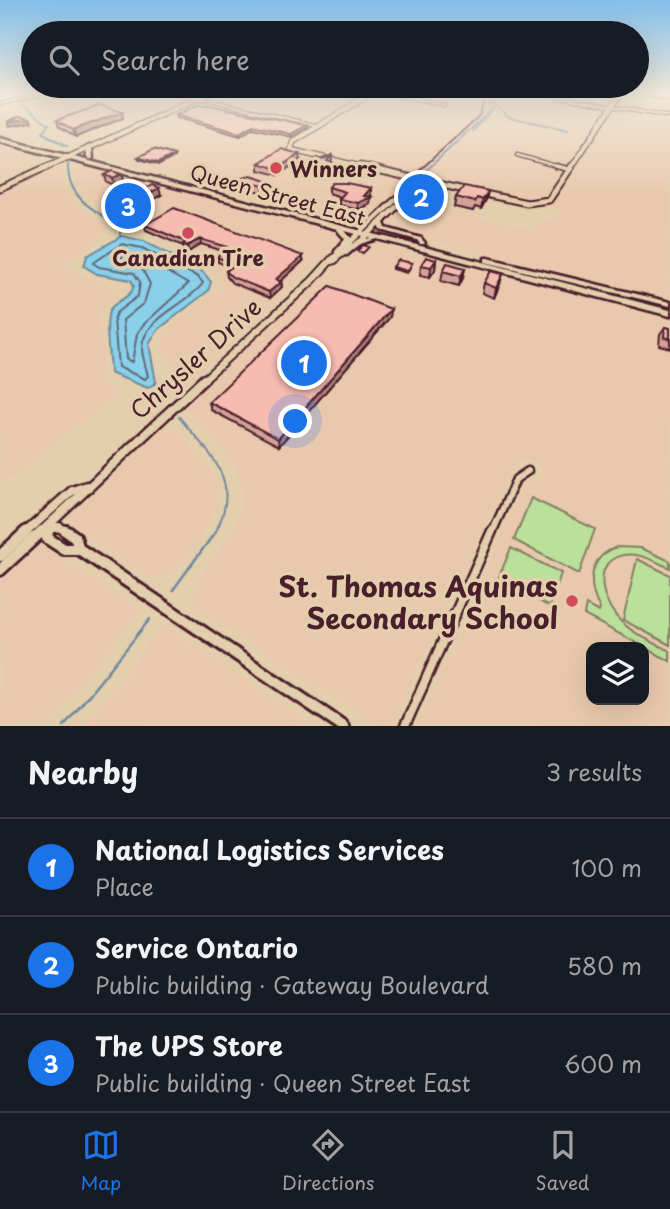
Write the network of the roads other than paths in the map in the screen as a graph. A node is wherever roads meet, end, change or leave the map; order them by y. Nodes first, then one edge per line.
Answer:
1 (128, 127) edge
2 (135, 127) edge
3 (317, 127) edge
4 (597, 127) edge
5 (0, 138) edge
6 (89, 148) junction
7 (45, 152) junction
8 (67, 155) junction
9 (517, 155) dead end
10 (90, 158) junction
11 (45, 162) junction
12 (568, 169) junction
13 (0, 182) edge
14 (418, 182) junction
15 (0, 188) edge
16 (387, 215) junction
17 (323, 224) junction
18 (364, 232) junction
19 (397, 243) junction
20 (418, 245) junction
21 (341, 253) junction
22 (670, 304) edge
23 (670, 313) edge
24 (527, 471) dead end
25 (87, 486) junction
26 (40, 521) junction
27 (48, 529) junction
28 (79, 549) junction
29 (0, 556) edge
30 (0, 570) edge
31 (342, 726) edge
32 (405, 726) edge

1 - 8 main road
2 - 6 main road
3 - 14 street
4 - 12 street
5 - 7 main road, Queen Street East
5 - 8 main road, Queen Street East
6 - 8 main road
6 - 10 main road
7 - 8 main road, Queen Street East
7 - 11 main road
8 - 10 main road, Queen Street East
8 - 11 main road
8 - 15 main road
8 - 17 main road, Queen Street East
9 - 12 street
10 - 18 main road, Queen Street East
11 - 13 main road
12 - 14 street
14 - 16 street
14 - 18 street
16 - 18 street
16 - 20 main road
17 - 18 main road, Queen Street East
17 - 21 main road
18 - 19 main road, Queen Street East
18 - 20 main road, Queen Street East
18 - 21 street, Chrysler Drive
19 - 20 main road, Queen Street East
19 - 21 main road
20 - 22 main road, Queen Street East
20 - 23 main road, Queen Street East
21 - 25 street, Chrysler Drive
24 - 32 street
25 - 26 street, Chrysler Drive
25 - 27 street, Chrysler Drive
26 - 27 street
26 - 29 street, Chrysler Drive
27 - 28 street
27 - 28 street
27 - 30 street, Chrysler Drive
28 - 31 street

